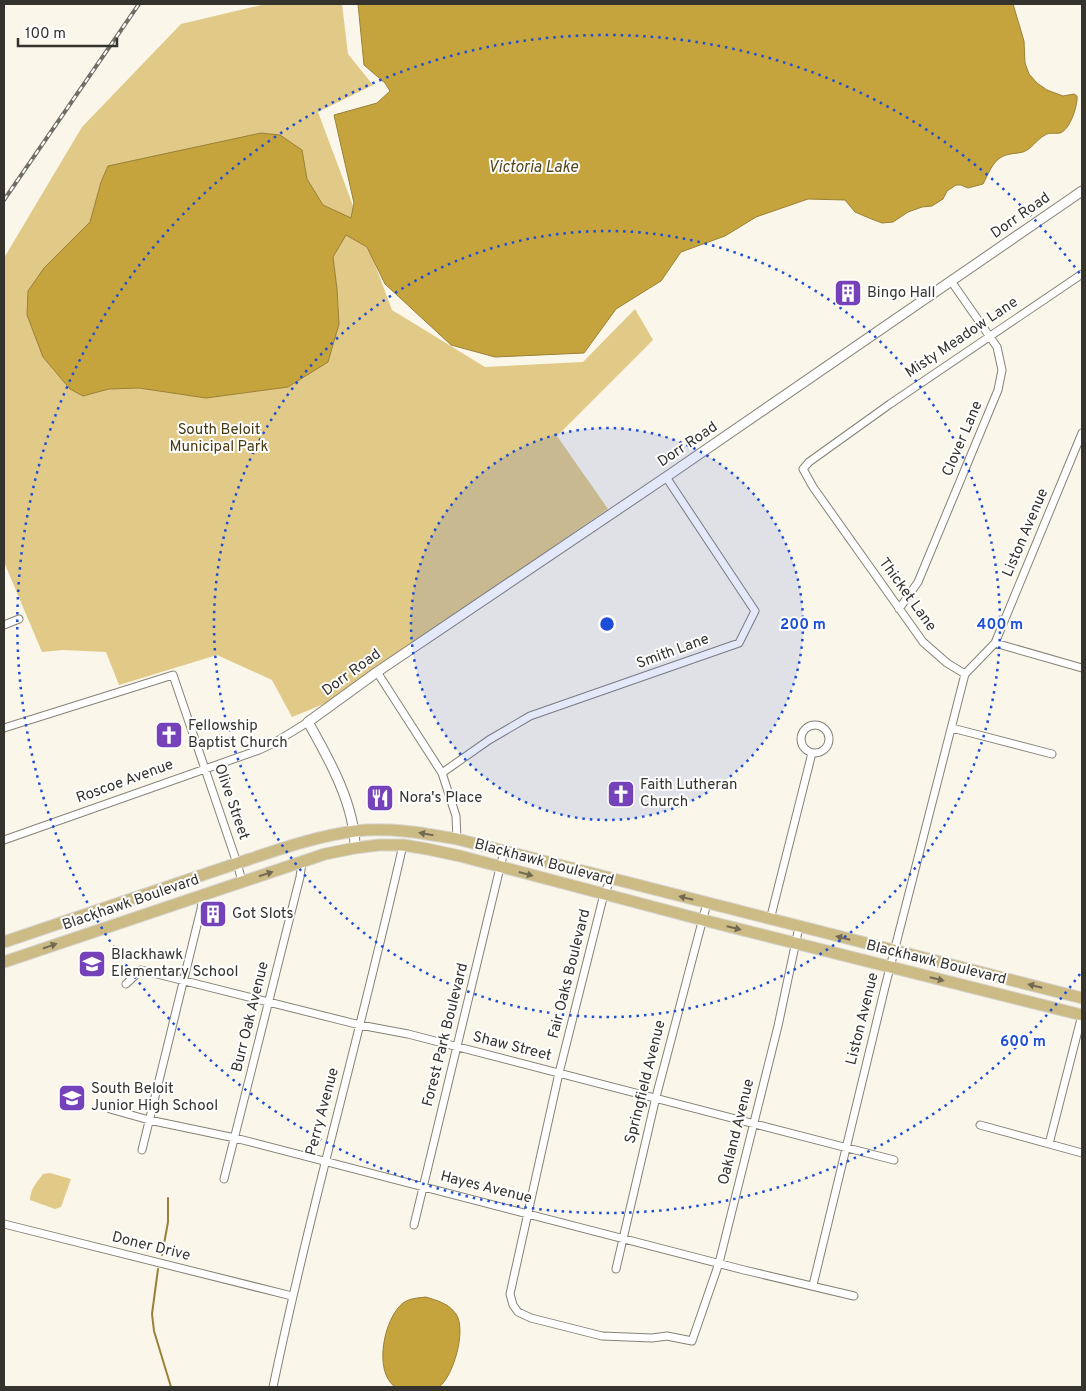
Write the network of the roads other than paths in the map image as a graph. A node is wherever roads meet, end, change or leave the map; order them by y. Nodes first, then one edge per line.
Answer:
1 (1082, 191) edge
2 (1082, 274) edge
3 (950, 281) junction
4 (989, 336) junction
5 (859, 426) joint
6 (1082, 433) edge
7 (666, 477) junction
8 (899, 608) junction
9 (19, 620) dead end
10 (4, 625) edge
11 (994, 643) junction
12 (1082, 668) edge
13 (377, 672) junction
14 (965, 674) junction
15 (308, 722) junction
16 (4, 728) edge
17 (952, 728) junction
18 (812, 753) dead end
19 (1052, 754) dead end
20 (204, 768) junction
21 (442, 773) junction
22 (355, 831) junction
23 (457, 839) junction
24 (4, 840) edge
25 (403, 845) junction
26 (355, 848) junction
27 (504, 852) junction
28 (302, 862) junction
29 (237, 863) junction
30 (501, 867) junction
31 (611, 879) junction
32 (242, 881) junction
33 (203, 894) junction
34 (604, 894) junction
35 (707, 903) junction
36 (703, 920) junction
37 (770, 920) junction
38 (799, 928) junction
39 (4, 942) edge
40 (796, 943) junction
41 (894, 951) junction
42 (4, 962) edge
43 (890, 967) junction
44 (184, 981) junction
45 (126, 984) dead end
46 (1082, 998) edge
47 (269, 1002) junction
48 (1082, 1015) edge
49 (360, 1025) junction
50 (458, 1047) junction
51 (559, 1073) junction
52 (656, 1097) junction
53 (110, 1109) dead end
54 (149, 1120) junction
55 (752, 1124) junction
56 (980, 1125) dead end
57 (235, 1138) junction
58 (1049, 1144) junction
59 (846, 1147) junction
60 (142, 1150) dead end
61 (1082, 1153) edge
62 (894, 1160) dead end
63 (324, 1162) junction
64 (224, 1179) dead end
65 (423, 1186) junction
66 (528, 1213) junction
67 (4, 1224) edge
68 (414, 1225) dead end
69 (623, 1238) junction
70 (719, 1263) junction
71 (616, 1269) dead end
72 (813, 1285) junction
73 (292, 1296) junction
74 (854, 1296) dead end
75 (692, 1341) joint
76 (273, 1387) edge

1 - 3 street, Dorr Road
2 - 4 street, Misty Meadow Lane
3 - 4 street, Clover Lane
3 - 7 street, Dorr Road
4 - 5 street, Misty Meadow Lane
4 - 8 street, Clover Lane
5 - 8 street, Thicket Lane
6 - 11 street, Liston Avenue
7 - 13 street, Dorr Road
7 - 21 street, Smith Lane
8 - 14 street, Thicket Lane
9 - 10 street
11 - 12 street
11 - 14 street
13 - 15 street, Dorr Road
13 - 21 street
14 - 17 street, Liston Avenue
15 - 20 street, Roscoe Avenue
15 - 22 street
16 - 20 street, Olive Street
17 - 19 street
17 - 41 street, Liston Avenue
18 - 37 street
20 - 24 street, Roscoe Avenue
20 - 29 street, Olive Street
21 - 23 street
23 -> 22 main road, Blackhawk Boulevard
22 - 26 street
22 - 29 main road, Blackhawk Boulevard
23 - 27 main road, Blackhawk Boulevard
25 - 26 main road, Blackhawk Boulevard
25 - 30 main road, Blackhawk Boulevard
25 - 49 street, Perry Avenue
26 - 28 main road, Blackhawk Boulevard
27 - 30 street, Forest Park Boulevard
27 - 31 main road, Blackhawk Boulevard
32 -> 28 main road, Blackhawk Boulevard
28 - 47 street, Burr Oak Avenue
29 - 32 street, Olive Street
29 - 39 main road, Blackhawk Boulevard
30 -> 34 main road, Blackhawk Boulevard
30 - 50 street, Forest Park Boulevard
31 - 34 street, Fair Oaks Boulevard
35 -> 31 main road, Blackhawk Boulevard
32 - 33 main road, Blackhawk Boulevard
42 -> 33 main road, Blackhawk Boulevard
33 - 44 street
34 - 36 main road, Blackhawk Boulevard
34 - 51 street, Fair Oaks Boulevard
35 - 36 street, Springfield Avenue
35 - 37 main road, Blackhawk Boulevard
36 -> 40 main road, Blackhawk Boulevard
36 - 52 street, Springfield Avenue
37 - 38 main road, Blackhawk Boulevard
38 - 40 street, Oakland Avenue
41 -> 38 main road, Blackhawk Boulevard
40 - 43 main road, Blackhawk Boulevard
40 - 55 street, Oakland Avenue
41 - 43 street, Liston Avenue
46 -> 41 main road, Blackhawk Boulevard
43 -> 48 main road, Blackhawk Boulevard
43 - 59 street, Liston Avenue
44 - 45 street, Shaw Street
44 - 47 street, Shaw Street
44 - 54 street
47 - 49 street, Shaw Street
47 - 57 street, Burr Oak Avenue
48 - 58 street
49 - 50 street, Shaw Street
49 - 63 street, Perry Avenue
50 - 51 street, Shaw Street
50 - 65 street, Forest Park Boulevard
51 - 52 street, Shaw Street
51 - 66 street, Fair Oaks Boulevard
52 - 55 street, Shaw Street
52 - 69 street, Springfield Avenue
53 - 54 street, Hayes Avenue
54 - 57 street, Hayes Avenue
54 - 60 street
55 - 59 street, Shaw Street
55 - 70 street, Oakland Avenue
56 - 58 street
57 - 63 street, Hayes Avenue
57 - 64 street, Burr Oak Avenue
58 - 61 street
59 - 62 street, Shaw Street
59 - 72 street, Liston Avenue
63 - 65 street, Hayes Avenue
63 - 73 street, Perry Avenue
65 - 66 street, Hayes Avenue
65 - 68 street, Forest Park Boulevard
66 - 69 street, Hayes Avenue
66 - 75 street, Fair Oaks Boulevard
67 - 73 street, Doner Drive
69 - 70 street, Hayes Avenue
69 - 71 street, Springfield Avenue
70 - 72 street, Hayes Avenue
70 - 75 street, Oakland Avenue
72 - 74 street, Hayes Avenue
73 - 76 street, Perry Avenue

